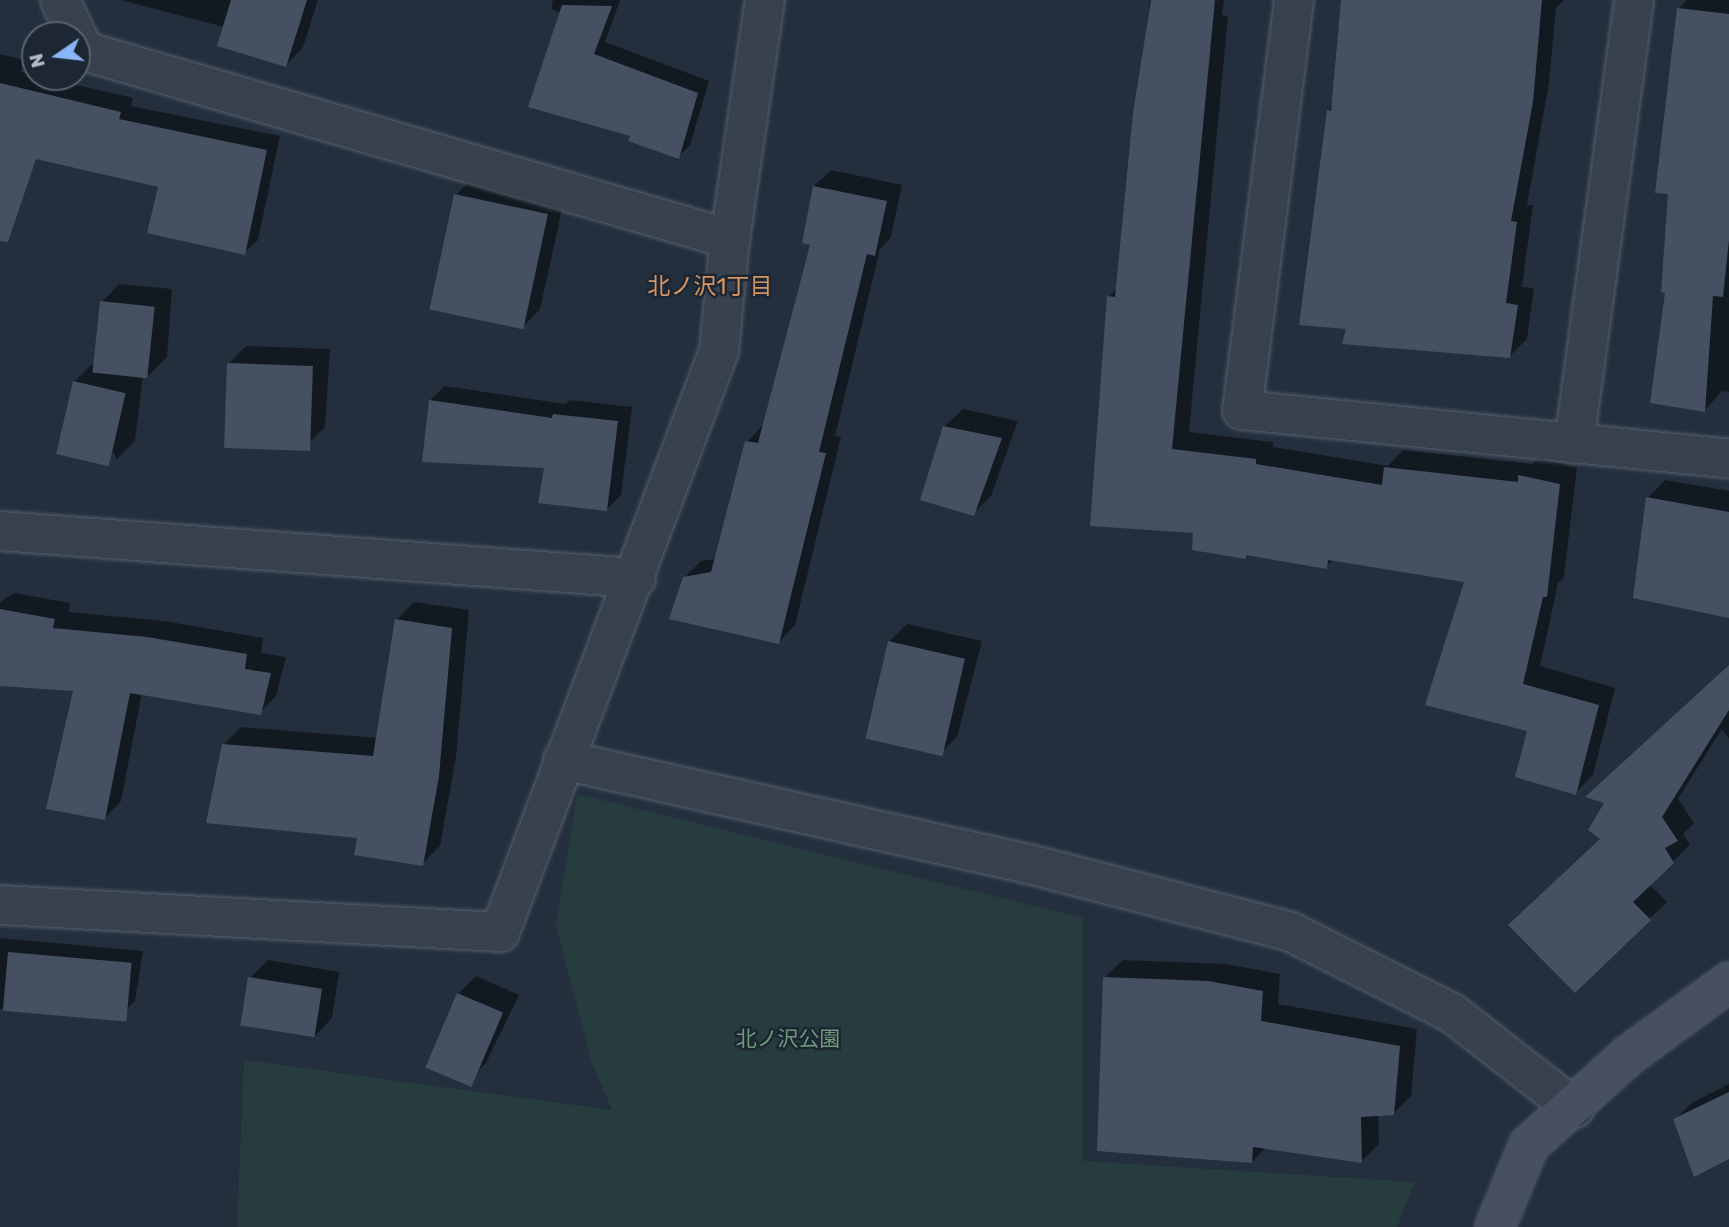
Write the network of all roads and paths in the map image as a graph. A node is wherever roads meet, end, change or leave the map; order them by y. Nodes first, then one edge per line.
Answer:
1 (765, 0) edge
2 (1294, 0) edge
3 (1634, 0) edge
4 (65, 15) edge
5 (730, 239) junction
6 (1574, 444) junction
7 (1729, 459) edge
8 (0, 531) edge
9 (636, 578) junction
10 (563, 760) junction
11 (0, 905) edge
12 (1729, 982) edge
13 (1574, 1108) junction
14 (1495, 1227) edge

1 - 5 street
2 - 6 street
3 - 6 street
4 - 5 street
5 - 9 street
6 - 7 street
8 - 9 street
9 - 10 street
10 - 11 street
10 - 13 street
12 - 13 street
13 - 14 street

